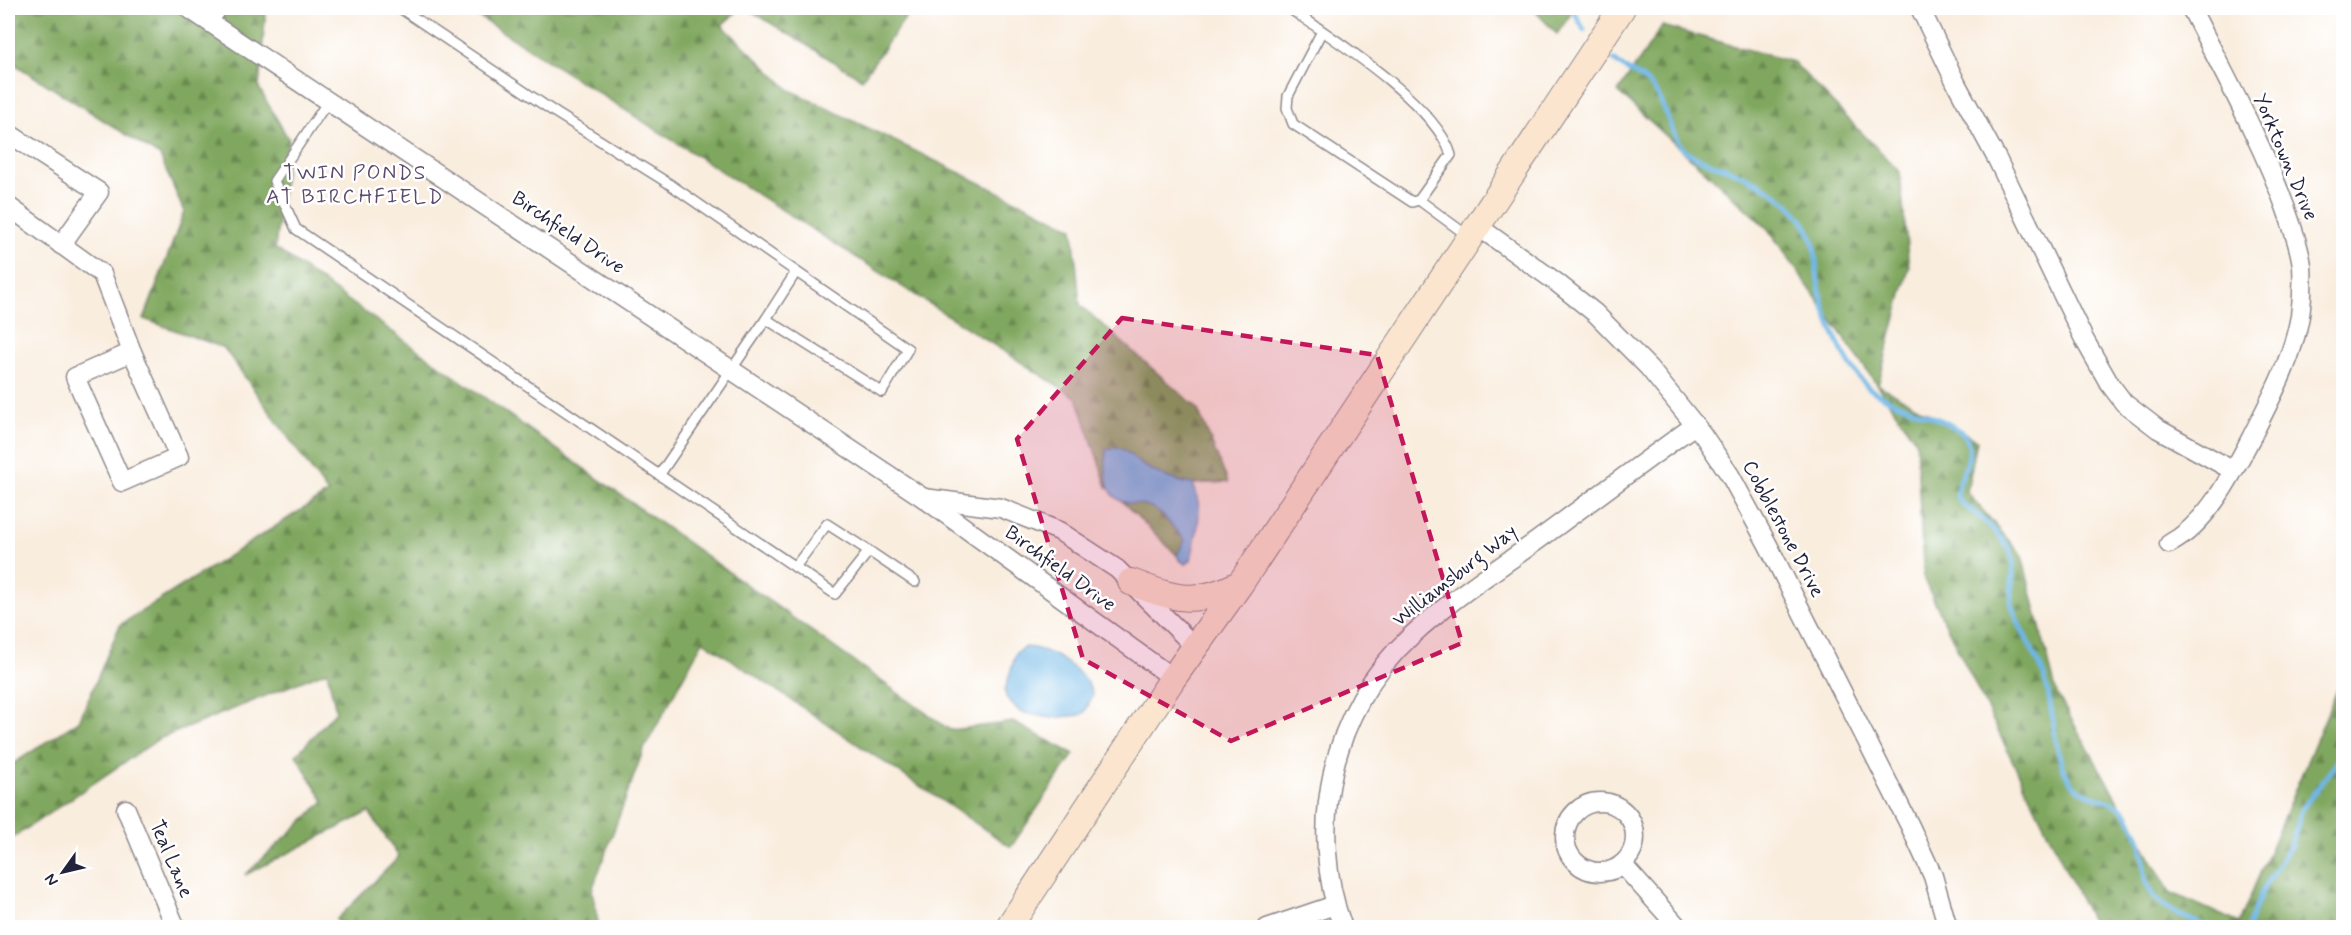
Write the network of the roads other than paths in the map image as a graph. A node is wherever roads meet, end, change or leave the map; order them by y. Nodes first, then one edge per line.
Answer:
1 (188, 8) edge
2 (224, 8) edge
3 (400, 8) edge
4 (1290, 8) edge
5 (1622, 8) edge
6 (1920, 8) edge
7 (2192, 8) edge
8 (212, 23) junction
9 (1322, 31) junction
10 (329, 100) junction
11 (8, 133) edge
12 (1419, 200) junction
13 (8, 206) edge
14 (1473, 231) junction
15 (61, 245) junction
16 (796, 272) junction
17 (766, 319) junction
18 (132, 352) junction
19 (731, 368) junction
20 (1695, 425) junction
21 (2232, 470) junction
22 (660, 474) junction
23 (922, 498) junction
24 (2169, 544) dead end
25 (869, 551) junction
26 (795, 567) junction
27 (915, 582) dead end
28 (1131, 582) junction
29 (1240, 584) junction
30 (1195, 647) junction
31 (1173, 678) junction
32 (126, 809) dead end
33 (1622, 864) dead end
34 (1335, 905) junction
35 (176, 927) edge
36 (1008, 927) edge
37 (1267, 927) edge
38 (1343, 927) edge
39 (1679, 927) edge
40 (1948, 927) edge

1 - 8 street, Birchfield Drive
2 - 8 lane
3 - 16 lane
4 - 9 lane
5 - 14 main road
6 - 21 street
7 - 21 street, Yorktown Drive
8 - 10 street, Birchfield Drive
9 - 12 lane
9 - 12 lane
10 - 19 street, Birchfield Drive
10 - 22 lane
11 - 15 street
12 - 14 lane
13 - 15 street
14 - 20 street, Cobblestone Drive
14 - 29 main road
15 - 18 street
16 - 17 lane
16 - 17 lane
17 - 19 lane
18 - 18 street
19 - 22 lane
19 - 23 street, Birchfield Drive
20 - 34 street, Williamsburg Way
20 - 40 street, Cobblestone Drive
21 - 24 street, Yorktown Drive
22 - 26 lane
23 - 28 street, Birchfield Drive
23 - 31 street, Birchfield Drive
25 - 26 lane
25 - 26 lane
25 - 27 lane
28 - 29 main road
28 - 30 street, Birchfield Drive
29 - 30 main road
30 - 31 main road
31 - 36 main road
32 - 35 street, Teal Lane
33 - 39 street
34 - 37 street
34 - 38 street, Williamsburg Way

